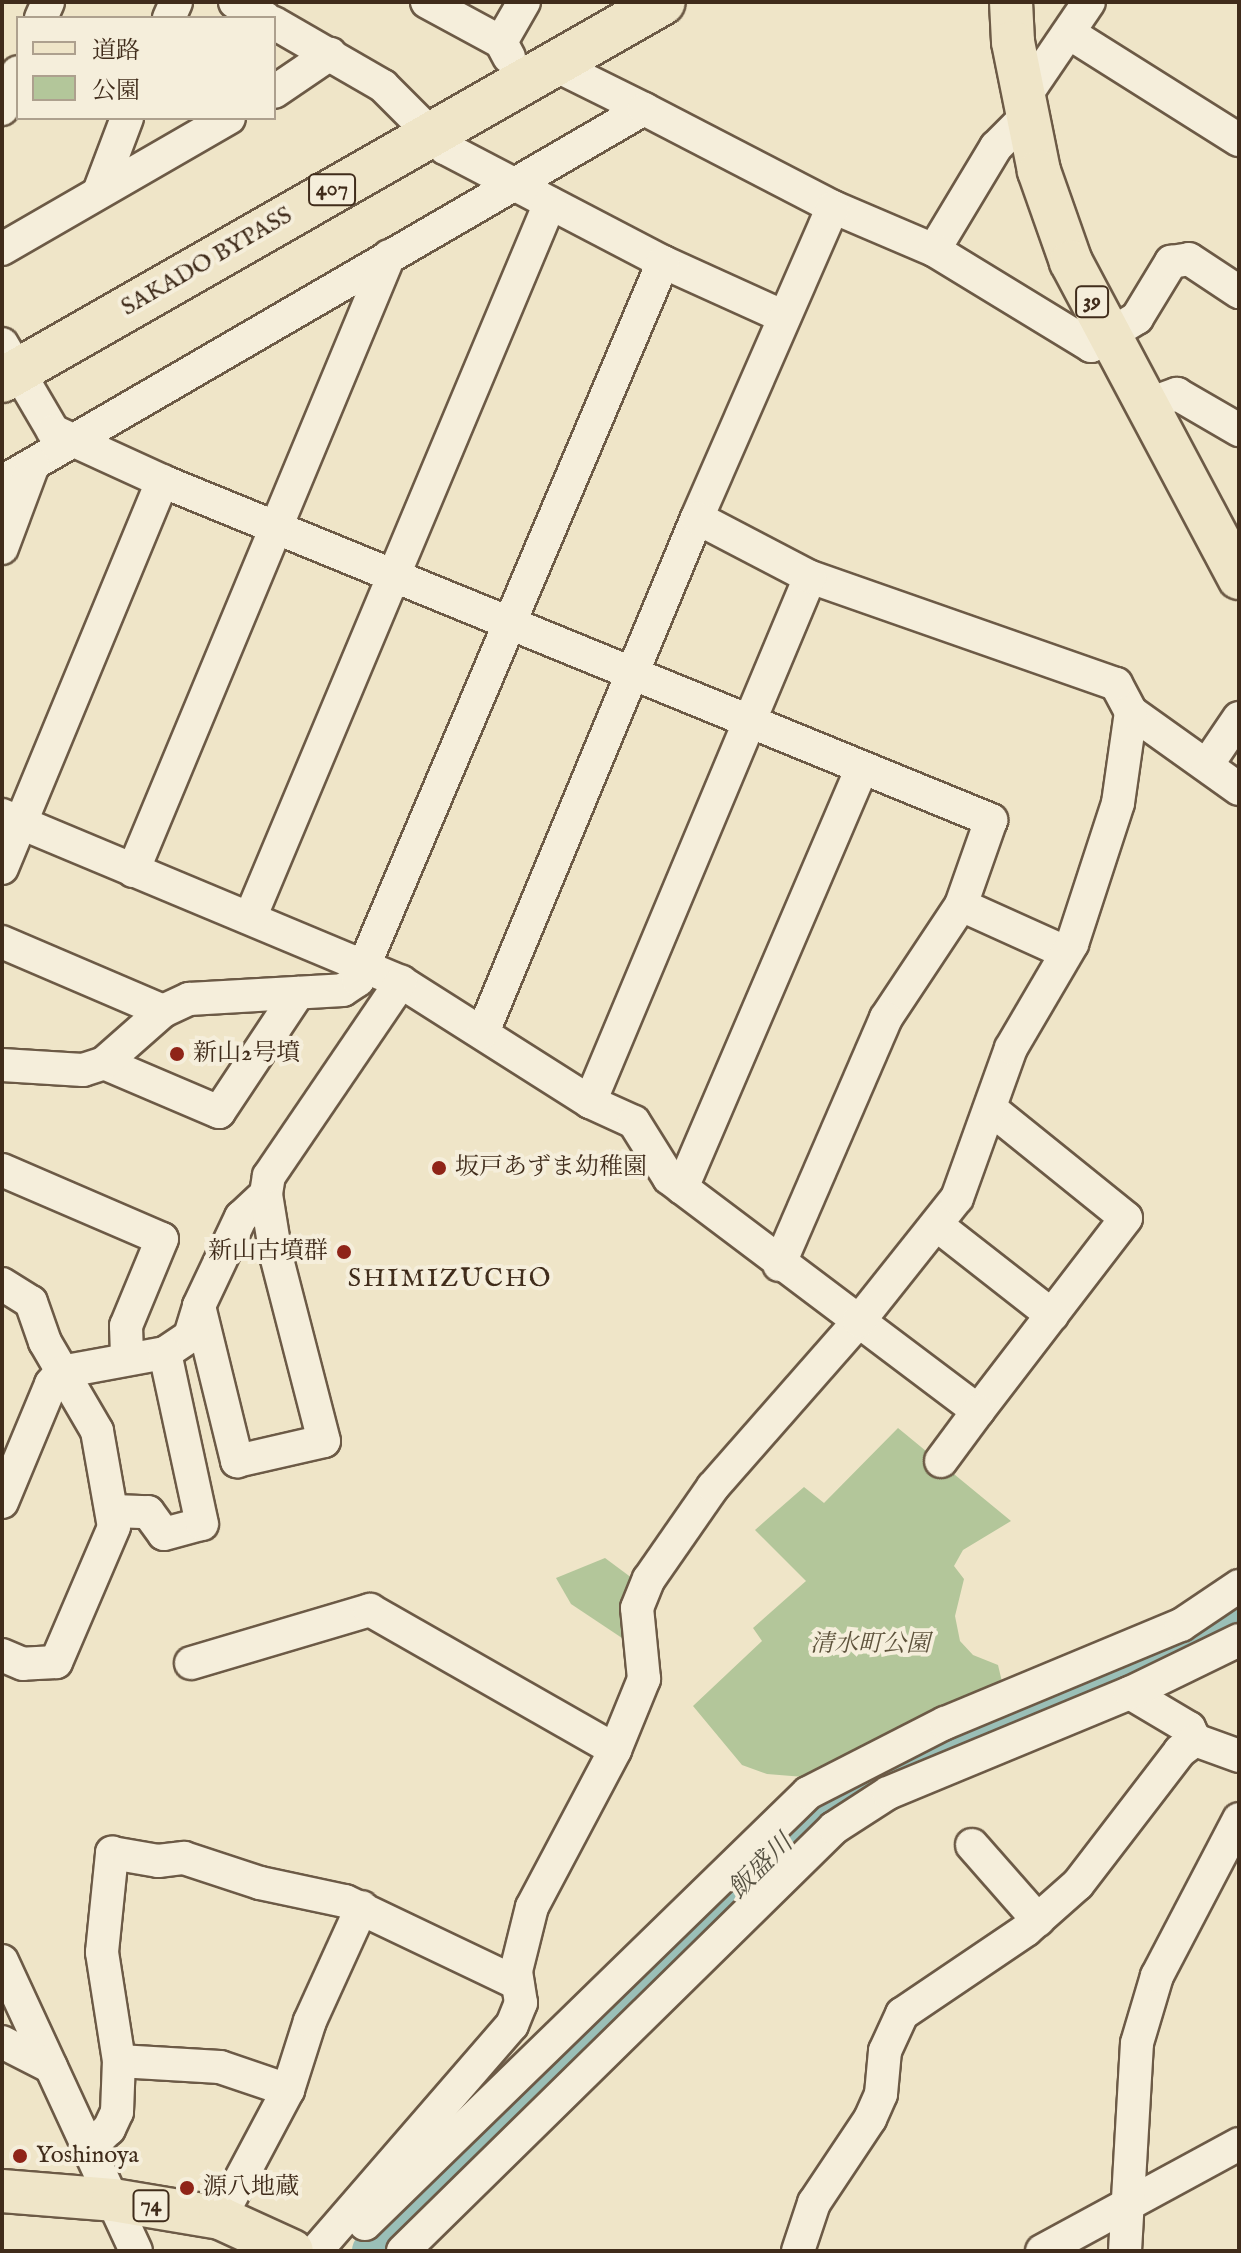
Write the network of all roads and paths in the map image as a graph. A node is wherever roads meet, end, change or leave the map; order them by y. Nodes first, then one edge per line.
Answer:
1 (235, 2) edge
2 (427, 2) edge
3 (524, 2) edge
4 (605, 2) edge
5 (663, 2) edge
6 (1011, 2) edge
7 (1089, 2) edge
8 (261, 16) edge
9 (276, 24) edge
10 (1069, 33) junction
11 (505, 49) junction
12 (330, 54) junction
13 (553, 64) junction
14 (16, 77) edge
15 (276, 91) edge
16 (1025, 108) junction
17 (2, 109) edge
18 (644, 109) junction
19 (126, 120) edge
20 (225, 120) edge
21 (422, 122) junction
22 (1239, 140) edge
23 (513, 183) junction
24 (99, 192) junction
25 (550, 203) junction
26 (833, 207) junction
27 (2, 249) edge
28 (934, 250) junction
29 (389, 256) junction
30 (663, 262) junction
31 (1239, 292) edge
32 (784, 317) junction
33 (1109, 336) junction
34 (5, 357) edge
35 (1146, 405) junction
36 (1239, 430) edge
37 (72, 439) junction
38 (33, 465) junction
39 (162, 481) junction
40 (2, 482) edge
41 (697, 518) junction
42 (277, 526) junction
43 (2, 548) edge
44 (394, 575) junction
45 (810, 577) junction
46 (1239, 578) edge
47 (511, 623) junction
48 (633, 673) junction
49 (1131, 712) junction
50 (1239, 718) edge
51 (749, 722) junction
52 (1207, 765) junction
53 (862, 769) junction
54 (1239, 789) edge
55 (11, 819) edge
56 (2, 868) edge
57 (133, 871) junction
58 (961, 905) junction
59 (250, 918) junction
60 (2, 942) edge
61 (1063, 951) junction
62 (366, 968) junction
63 (401, 982) junction
64 (298, 993) junction
65 (163, 1011) junction
66 (483, 1032) junction
67 (104, 1063) junction
68 (2, 1065) edge
69 (590, 1102) junction
70 (991, 1109) junction
71 (2, 1170) edge
72 (682, 1188) junction
73 (266, 1194) junction
74 (938, 1226) junction
75 (779, 1265) junction
76 (2, 1284) edge
77 (199, 1306) junction
78 (1052, 1315) junction
79 (859, 1321) junction
80 (165, 1353) junction
81 (127, 1359) junction
82 (61, 1372) junction
83 (978, 1411) junction
84 (941, 1461) dead end
85 (2, 1502) edge
86 (113, 1511) junction
87 (1239, 1586) edge
88 (1239, 1640) edge
89 (2, 1655) edge
90 (191, 1663) dead end
91 (1130, 1693) junction
92 (1067, 1696) junction
93 (1195, 1740) junction
94 (615, 1750) junction
95 (1239, 1756) edge
96 (1239, 1819) edge
97 (972, 1845) dead end
98 (362, 1907) junction
99 (1038, 1920) junction
100 (2, 1961) edge
101 (517, 1983) junction
102 (2, 2042) edge
103 (119, 2061) junction
104 (51, 2067) junction
105 (288, 2090) junction
106 (1239, 2144) edge
107 (89, 2148) junction
108 (2, 2191) edge
109 (113, 2200) junction
110 (1127, 2205) junction
111 (220, 2218) junction
112 (136, 2251) edge
113 (292, 2251) edge
114 (316, 2251) edge
115 (337, 2251) edge
116 (403, 2251) edge
117 (798, 2251) edge
118 (1042, 2251) edge
119 (1125, 2251) edge

1 - 8 street
2 - 11 street
3 - 11 street
4 - 11 highway, SAKADO BYPASS / 407
5 - 13 highway, SAKADO BYPASS / 407
6 - 16 main road, 39
7 - 10 street
9 - 12 street
10 - 16 street
10 - 22 street
11 - 21 highway, SAKADO BYPASS / 407
12 - 15 street
12 - 21 street
13 - 18 street
13 - 21 highway, SAKADO BYPASS / 407
14 - 17 street
16 - 28 street
16 - 33 main road, 39
18 - 23 street
18 - 26 street
19 - 24 street
20 - 24 street
21 - 23 street
21 - 34 highway, SAKADO BYPASS / 407
23 - 25 street
23 - 29 street
24 - 27 street
25 - 30 street
25 - 44 street
26 - 28 street
26 - 32 street
28 - 33 street
29 - 37 street
29 - 42 street
30 - 32 street
30 - 47 street
31 - 33 street
32 - 41 street
33 - 35 main road, 39
34 - 37 street
35 - 36 street
35 - 46 main road, 39
37 - 38 street
37 - 39 street
38 - 40 street
38 - 43 street
39 - 42 street
39 - 55 street
41 - 45 street
41 - 48 street
42 - 44 street
42 - 57 street
44 - 47 street
44 - 59 street
45 - 49 street
45 - 51 street
47 - 48 street
47 - 62 street
48 - 51 street
48 - 66 street
49 - 52 street
49 - 61 street
50 - 52 street
51 - 53 street
51 - 69 street
52 - 54 street
53 - 58 street
53 - 72 street
55 - 56 street
55 - 57 street
57 - 59 street
58 - 61 street
58 - 75 street
59 - 62 street
60 - 65 street
61 - 70 street
62 - 63 street
62 - 64 street
63 - 66 street
63 - 73 street
64 - 65 street
64 - 67 street
65 - 67 street
66 - 69 street
67 - 68 street
69 - 72 street
70 - 74 street
70 - 78 street
71 - 81 street
72 - 75 street
73 - 77 street
73 - 77 street
74 - 78 street
74 - 79 street
75 - 79 street
76 - 82 street
77 - 80 street
78 - 83 street
79 - 83 street
79 - 94 street
80 - 81 street
80 - 86 street
81 - 82 street
82 - 85 street
82 - 86 street
83 - 84 street
86 - 89 street
87 - 92 street
88 - 91 street
90 - 94 street
91 - 92 street
91 - 93 street
92 - 115 street
92 - 116 street
93 - 95 street
93 - 99 street
94 - 101 street
96 - 110 street
97 - 99 street
98 - 101 street
98 - 103 street
98 - 105 street
99 - 117 street
100 - 104 street
101 - 114 street
102 - 104 street
103 - 105 street
103 - 107 street
104 - 107 street
105 - 111 street
106 - 110 street
107 - 109 street
108 - 109 main road, 74
109 - 111 main road, 74
109 - 112 street
110 - 118 street
110 - 119 street
111 - 113 main road, 74

